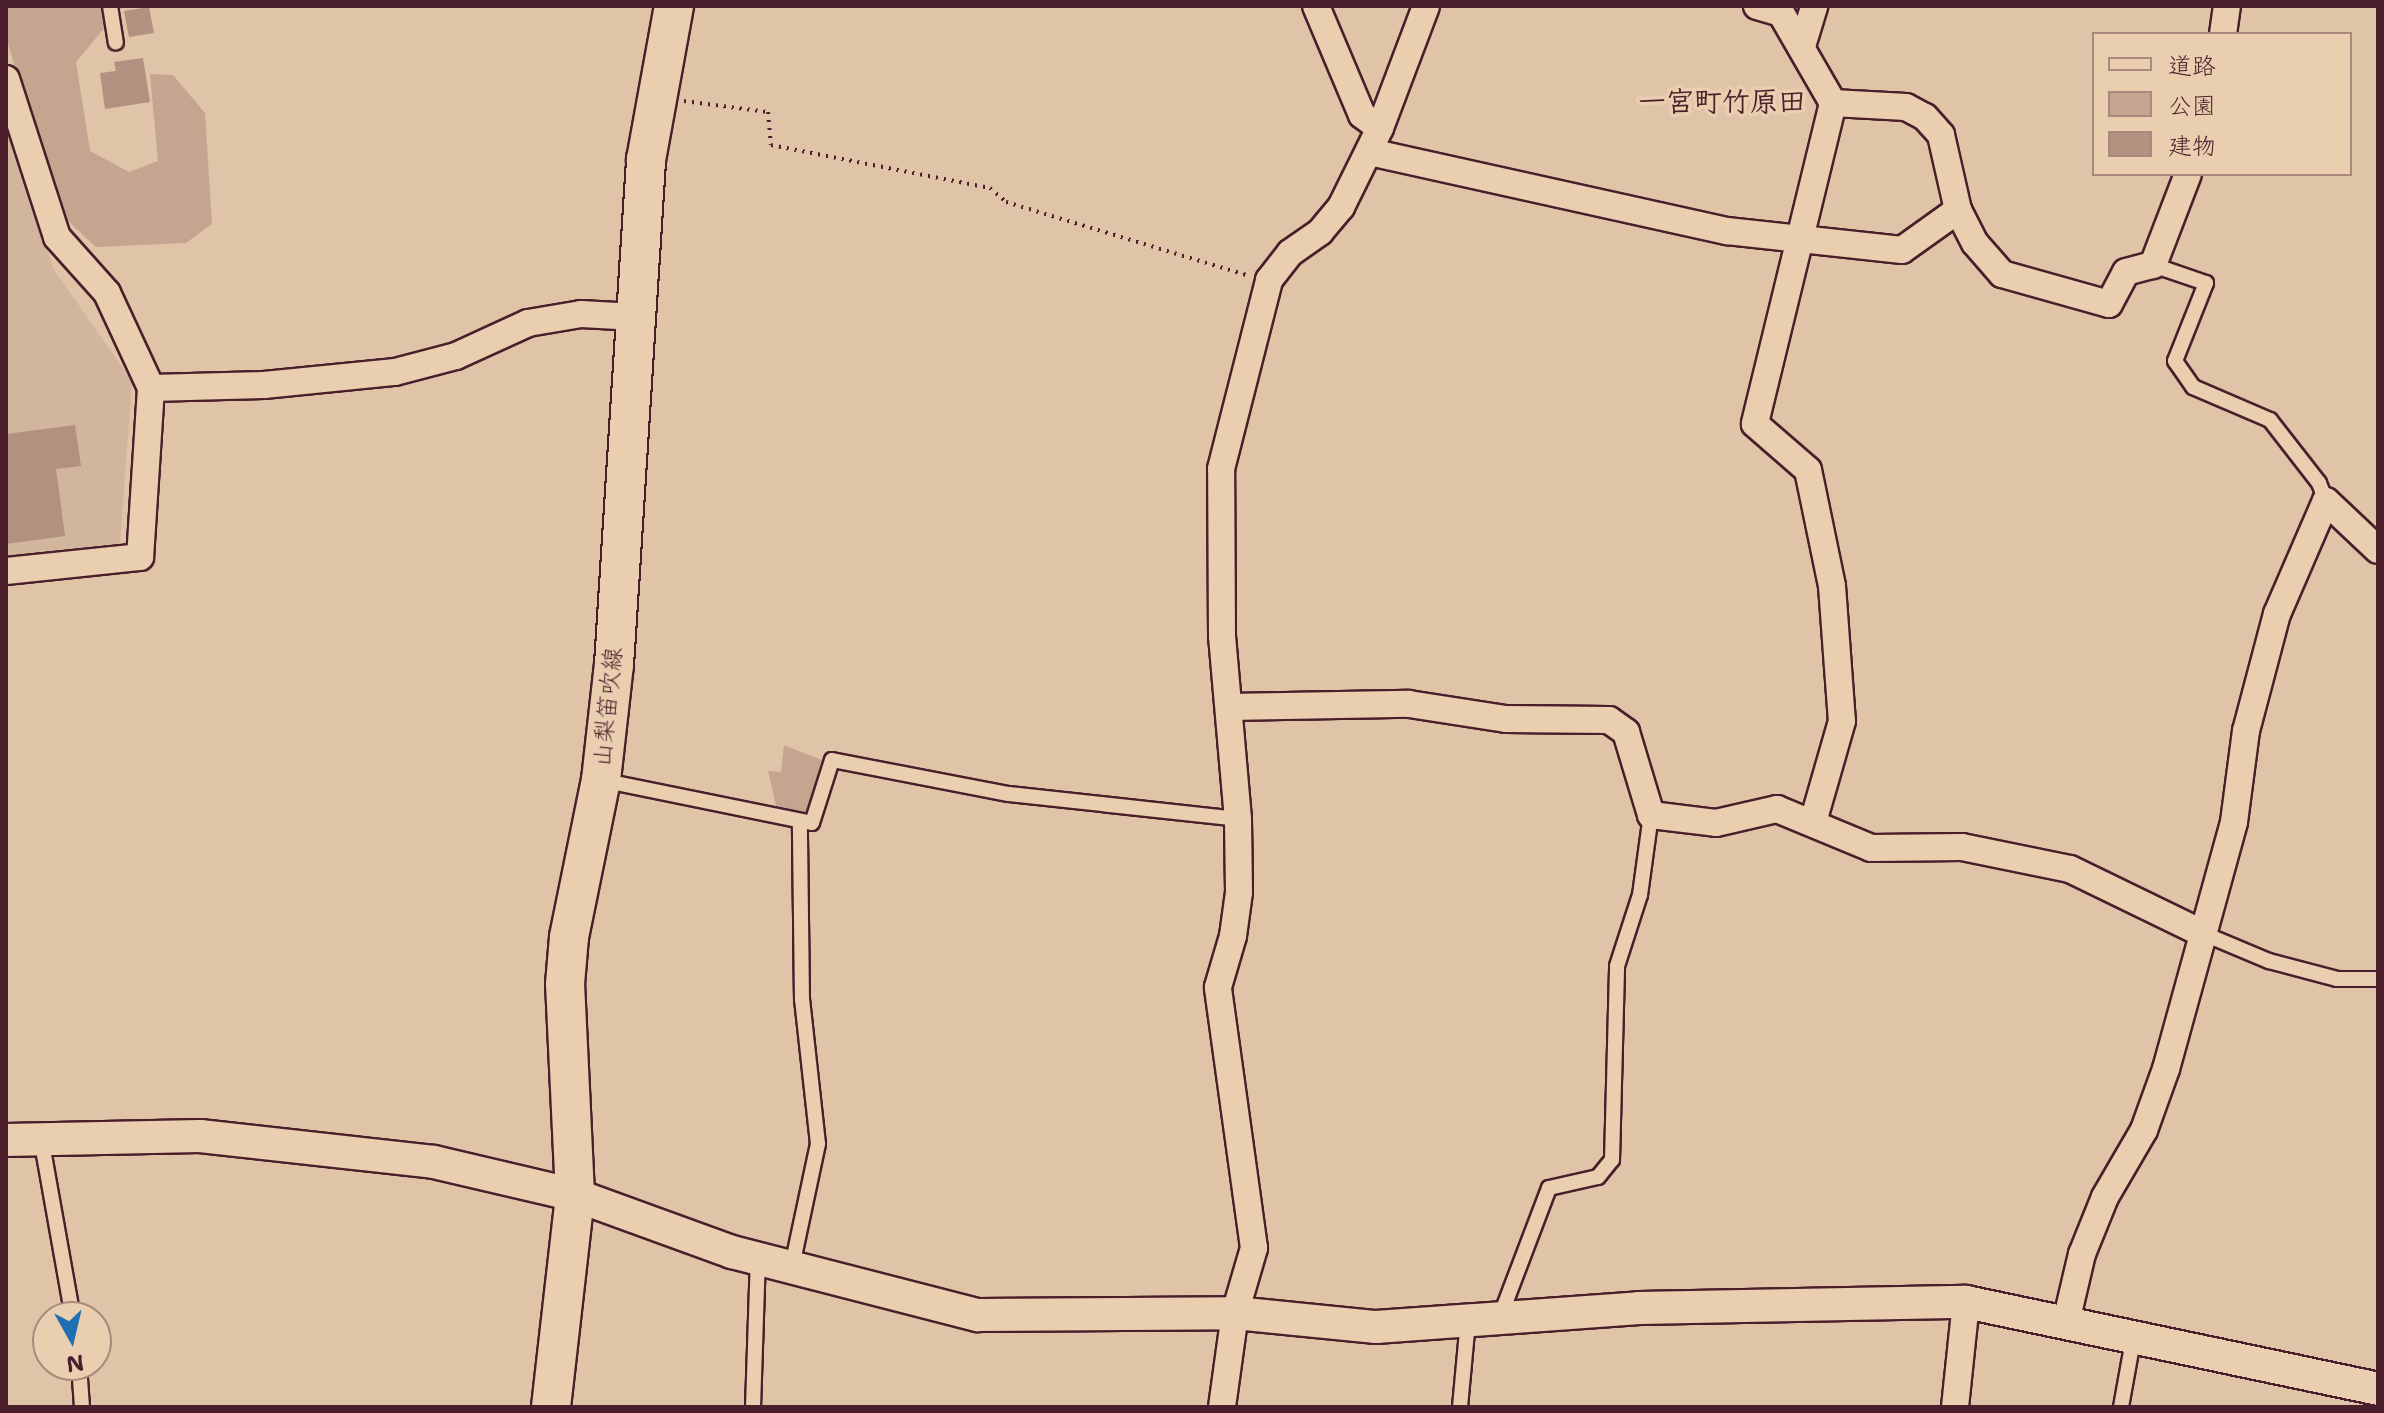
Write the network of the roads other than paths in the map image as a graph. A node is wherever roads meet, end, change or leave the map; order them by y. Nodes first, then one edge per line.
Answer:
1 (110, 6) edge
2 (674, 6) edge
3 (1316, 6) edge
4 (1426, 6) edge
5 (1757, 6) edge
6 (1814, 6) edge
7 (2227, 6) edge
8 (2223, 32) edge
9 (116, 43) dead end
10 (1803, 43) junction
11 (7, 87) edge
12 (1833, 103) junction
13 (1380, 128) junction
14 (1370, 152) junction
15 (2187, 176) edge
16 (1958, 210) junction
17 (1801, 237) junction
18 (2153, 265) junction
19 (636, 317) junction
20 (151, 388) junction
21 (2326, 501) junction
22 (2378, 550) edge
23 (6, 571) edge
24 (1229, 707) junction
25 (601, 780) junction
26 (1651, 815) junction
27 (1238, 819) junction
28 (1813, 822) junction
29 (800, 824) junction
30 (2202, 933) junction
31 (2378, 979) edge
32 (41, 1138) junction
33 (6, 1140) edge
34 (575, 1195) junction
35 (758, 1258) junction
36 (792, 1266) junction
37 (70, 1301) edge
38 (1966, 1302) junction
39 (1235, 1313) junction
40 (1500, 1317) junction
41 (1468, 1319) junction
42 (2066, 1322) junction
43 (2134, 1335) junction
44 (80, 1381) edge
45 (2378, 1389) edge
46 (82, 1407) edge
47 (551, 1407) edge
48 (753, 1407) edge
49 (1222, 1407) edge
50 (1460, 1407) edge
51 (1955, 1407) edge
52 (2121, 1407) edge

1 - 9 lane
2 - 19 main road, 山梨笛吹線
3 - 13 street
4 - 13 street
5 - 10 street
6 - 10 street
7 - 8 street
10 - 12 street
11 - 20 street
12 - 16 street
12 - 17 street
13 - 14 street
14 - 17 street
14 - 24 street
15 - 18 street
16 - 17 street
16 - 18 street
17 - 28 street
18 - 21 lane
19 - 20 street
19 - 25 main road, 山梨笛吹線
20 - 23 street
21 - 22 street
21 - 30 street
24 - 26 street
24 - 27 street
25 - 29 lane
25 - 34 main road, 山梨笛吹線
26 - 28 street
26 - 40 lane
27 - 29 lane
27 - 39 street
28 - 30 street
29 - 36 lane
30 - 31 lane
30 - 42 street
32 - 33 street
32 - 34 street
32 - 37 lane
34 - 35 street
34 - 47 main road, 山梨笛吹線
35 - 36 street
35 - 48 lane
36 - 39 street
38 - 40 street
38 - 42 street
38 - 51 street
39 - 41 street
39 - 49 street
40 - 41 street
41 - 50 lane
42 - 43 street
43 - 45 street
43 - 52 lane
44 - 46 lane

